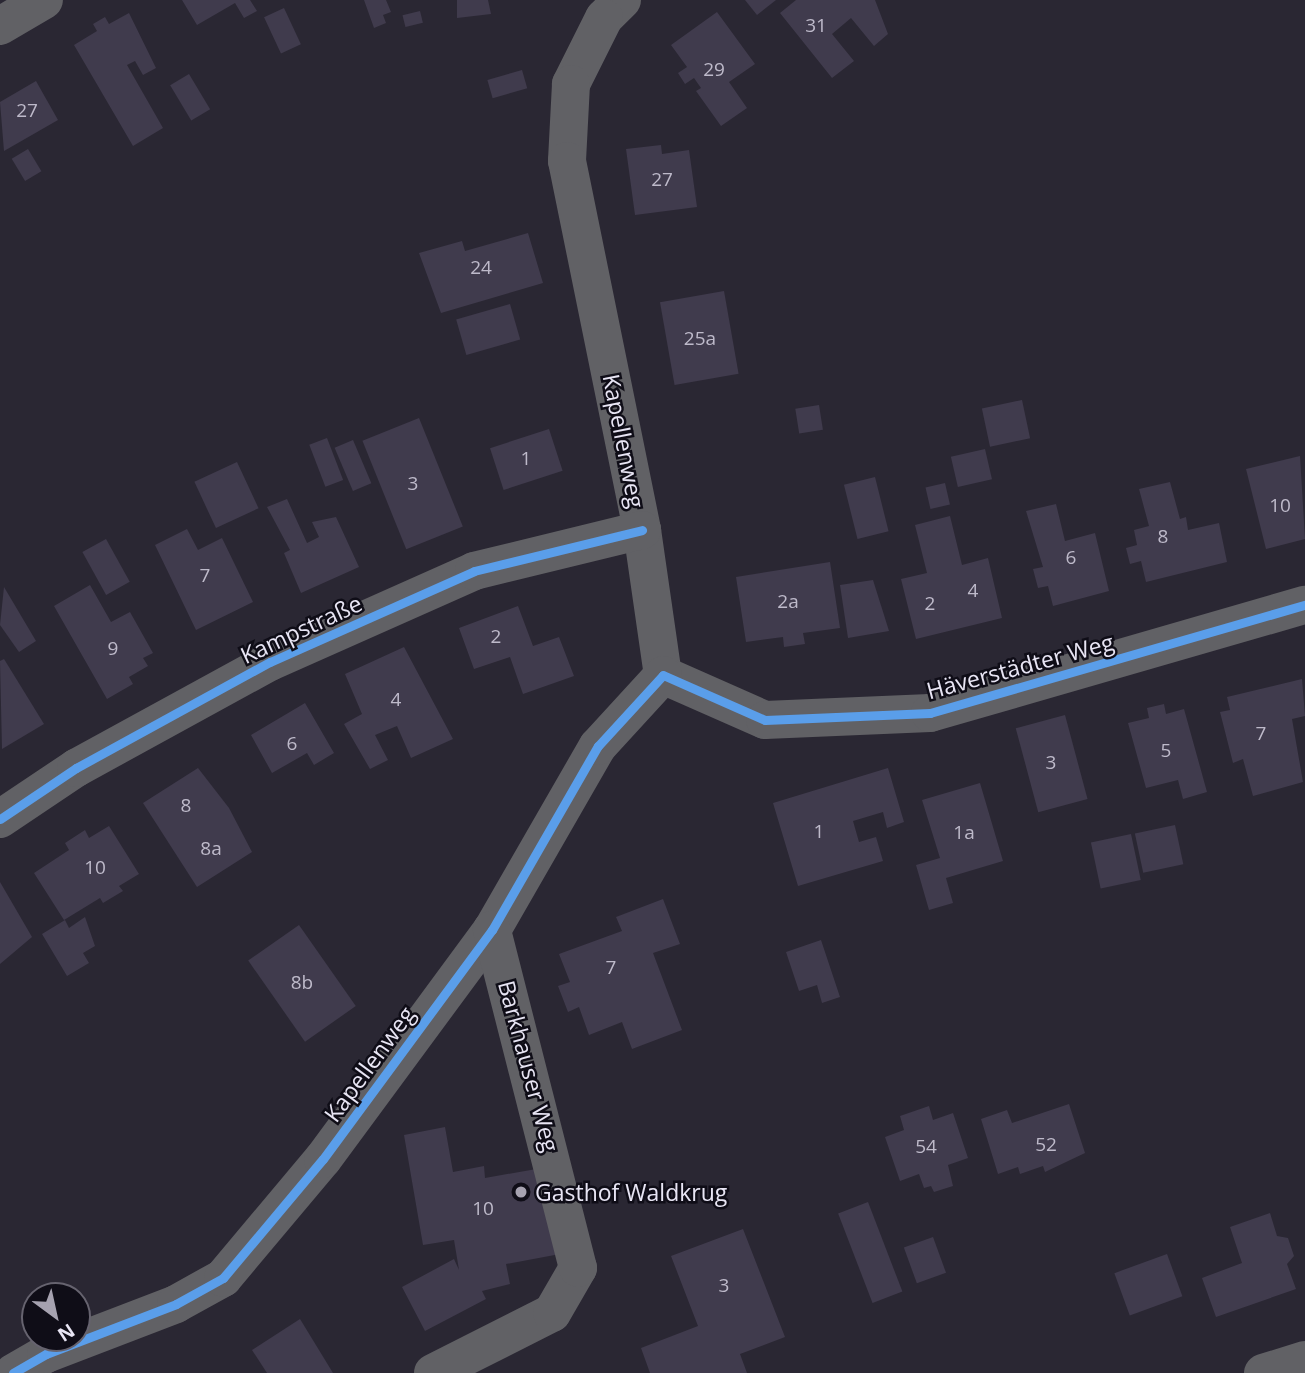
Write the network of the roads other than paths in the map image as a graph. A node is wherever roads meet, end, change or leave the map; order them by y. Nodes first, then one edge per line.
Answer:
1 (44, 0) edge
2 (622, 0) edge
3 (0, 26) edge
4 (642, 530) junction
5 (1305, 605) edge
6 (663, 675) junction
7 (0, 819) edge
8 (492, 930) junction
9 (1305, 1360) edge
10 (13, 1373) edge
11 (433, 1373) edge
12 (1263, 1373) edge

1 - 3 street
2 - 4 street, Kapellenweg
4 - 6 street, Kapellenweg
4 - 7 street, Kampstraße
5 - 6 street, Häverstädter Weg
6 - 8 street, Kapellenweg
8 - 10 street, Kapellenweg
8 - 11 street, Barkhauser Weg
9 - 12 street

